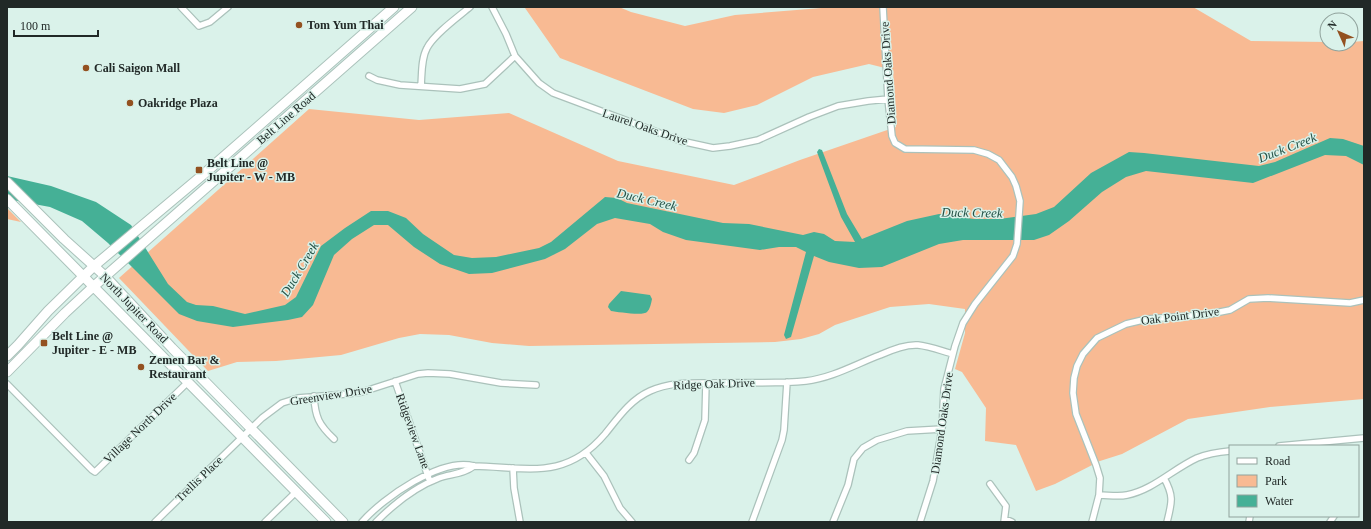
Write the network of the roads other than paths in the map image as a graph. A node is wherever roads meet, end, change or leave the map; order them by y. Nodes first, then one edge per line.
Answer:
1 (181, 7) edge
2 (228, 7) edge
3 (394, 7) edge
4 (412, 7) edge
5 (470, 7) edge
6 (492, 7) edge
7 (883, 7) edge
8 (402, 16) junction
9 (515, 56) junction
10 (370, 76) dead end
11 (421, 86) junction
12 (297, 92) junction
13 (888, 100) junction
14 (306, 101) junction
15 (7, 182) edge
16 (7, 199) edge
17 (94, 266) junction
18 (82, 276) junction
19 (105, 276) junction
20 (93, 287) junction
21 (1364, 300) edge
22 (953, 354) junction
23 (7, 356) edge
24 (182, 358) junction
25 (173, 367) junction
26 (7, 372) edge
27 (395, 381) junction
28 (188, 382) junction
29 (787, 382) junction
30 (706, 383) junction
31 (7, 384) edge
32 (536, 385) dead end
33 (314, 396) junction
34 (252, 429) junction
35 (942, 429) junction
36 (243, 437) junction
37 (1364, 438) edge
38 (334, 439) dead end
39 (1340, 443) edge
40 (1299, 445) edge
41 (1229, 451) edge
42 (586, 453) junction
43 (689, 460) dead end
44 (474, 466) junction
45 (513, 468) junction
46 (428, 474) junction
47 (1164, 478) junction
48 (430, 482) junction
49 (990, 484) dead end
50 (296, 492) junction
51 (1099, 495) junction
52 (1004, 520) edge
53 (155, 522) edge
54 (265, 522) edge
55 (326, 522) edge
56 (343, 522) edge
57 (362, 522) edge
58 (376, 522) edge
59 (520, 522) edge
60 (632, 522) edge
61 (752, 522) edge
62 (833, 522) edge
63 (920, 522) edge
64 (1012, 522) edge
65 (1092, 522) edge
66 (1167, 522) edge

1 - 2 street
3 - 8 main road
3 - 12 main road, Belt Line Road
4 - 8 main road, Belt Line Road
5 - 11 street
6 - 9 street, Laurel Oaks Drive
7 - 13 street, Diamond Oaks Drive
8 - 14 main road, Belt Line Road
9 - 11 street
9 - 13 street, Laurel Oaks Drive
10 - 11 street
12 - 14 main road
12 - 17 main road, Belt Line Road
13 - 22 street, Diamond Oaks Drive
14 - 19 main road, Belt Line Road
15 - 17 main road, North Jupiter Road
16 - 18 main road, North Jupiter Road
17 - 18 main road, Belt Line Road
17 - 19 main road, North Jupiter Road
18 - 20 main road, North Jupiter Road
18 - 23 main road, Belt Line Road
19 - 20 main road, Belt Line Road
19 - 24 main road, North Jupiter Road
20 - 25 main road, North Jupiter Road
20 - 26 main road, Belt Line Road
21 - 51 street, Oak Point Drive
22 - 29 street, Ridge Oak Drive
22 - 35 street, Diamond Oaks Drive
24 - 25 main road
24 - 34 main road, North Jupiter Road
25 - 28 main road, North Jupiter Road
27 - 32 street, Greenview Drive
27 - 33 street, Greenview Drive
27 - 46 street, Ridgeview Lane
28 - 31 street, Village North Drive
28 - 36 main road, North Jupiter Road
29 - 30 street, Ridge Oak Drive
29 - 61 street
30 - 42 street, Ridge Oak Drive
30 - 43 street
33 - 34 street, Greenview Drive
33 - 38 street
34 - 36 street, Greenview Drive
34 - 56 main road, North Jupiter Road
35 - 62 street
35 - 63 street, Diamond Oaks Drive
36 - 50 main road, North Jupiter Road
36 - 53 street, Trellis Place
37 - 39 street
39 - 40 street
41 - 47 street
42 - 45 street, Ridge Oak Drive
42 - 60 street
44 - 45 street, Ridge Oak Drive
44 - 46 street, Ridge Oak Drive
44 - 48 street, Ridge Oak Drive
45 - 59 street
46 - 48 street, Ridgeview Lane
46 - 57 street, Ridge Oak Drive
47 - 51 street
47 - 66 street
48 - 58 street, Ridge Oak Drive
49 - 52 street
50 - 54 street
50 - 55 main road, North Jupiter Road
51 - 65 street, Oak Point Drive
52 - 64 street

